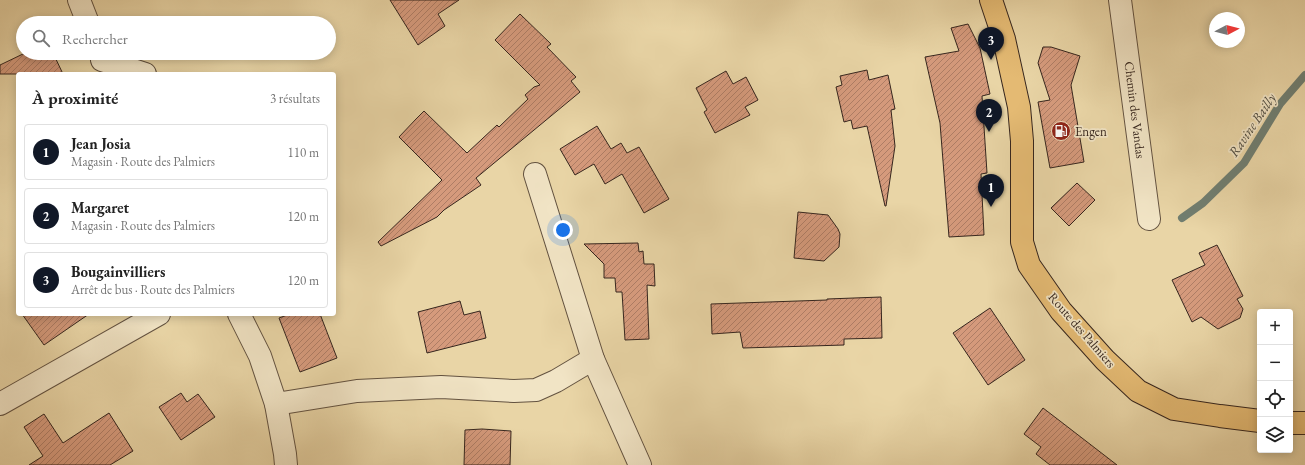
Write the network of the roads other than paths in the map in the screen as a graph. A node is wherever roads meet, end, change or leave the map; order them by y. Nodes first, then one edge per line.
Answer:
1 (79, 0) edge
2 (990, 0) edge
3 (1120, 0) edge
4 (85, 16) edge
5 (104, 62) edge
6 (138, 72) edge
7 (535, 174) dead end
8 (1149, 219) dead end
9 (154, 316) edge
10 (240, 316) edge
11 (593, 359) junction
12 (0, 404) edge
13 (276, 404) junction
14 (1257, 421) edge
15 (1293, 423) edge
16 (1305, 423) edge
17 (286, 465) edge
18 (640, 465) edge

1 - 4 street
2 - 14 main road, Route des Palmiers
3 - 8 street, Chemin des Vandas
5 - 6 street
7 - 11 street
9 - 12 street
10 - 13 street
11 - 13 street
11 - 18 street
13 - 17 street
15 - 16 main road

